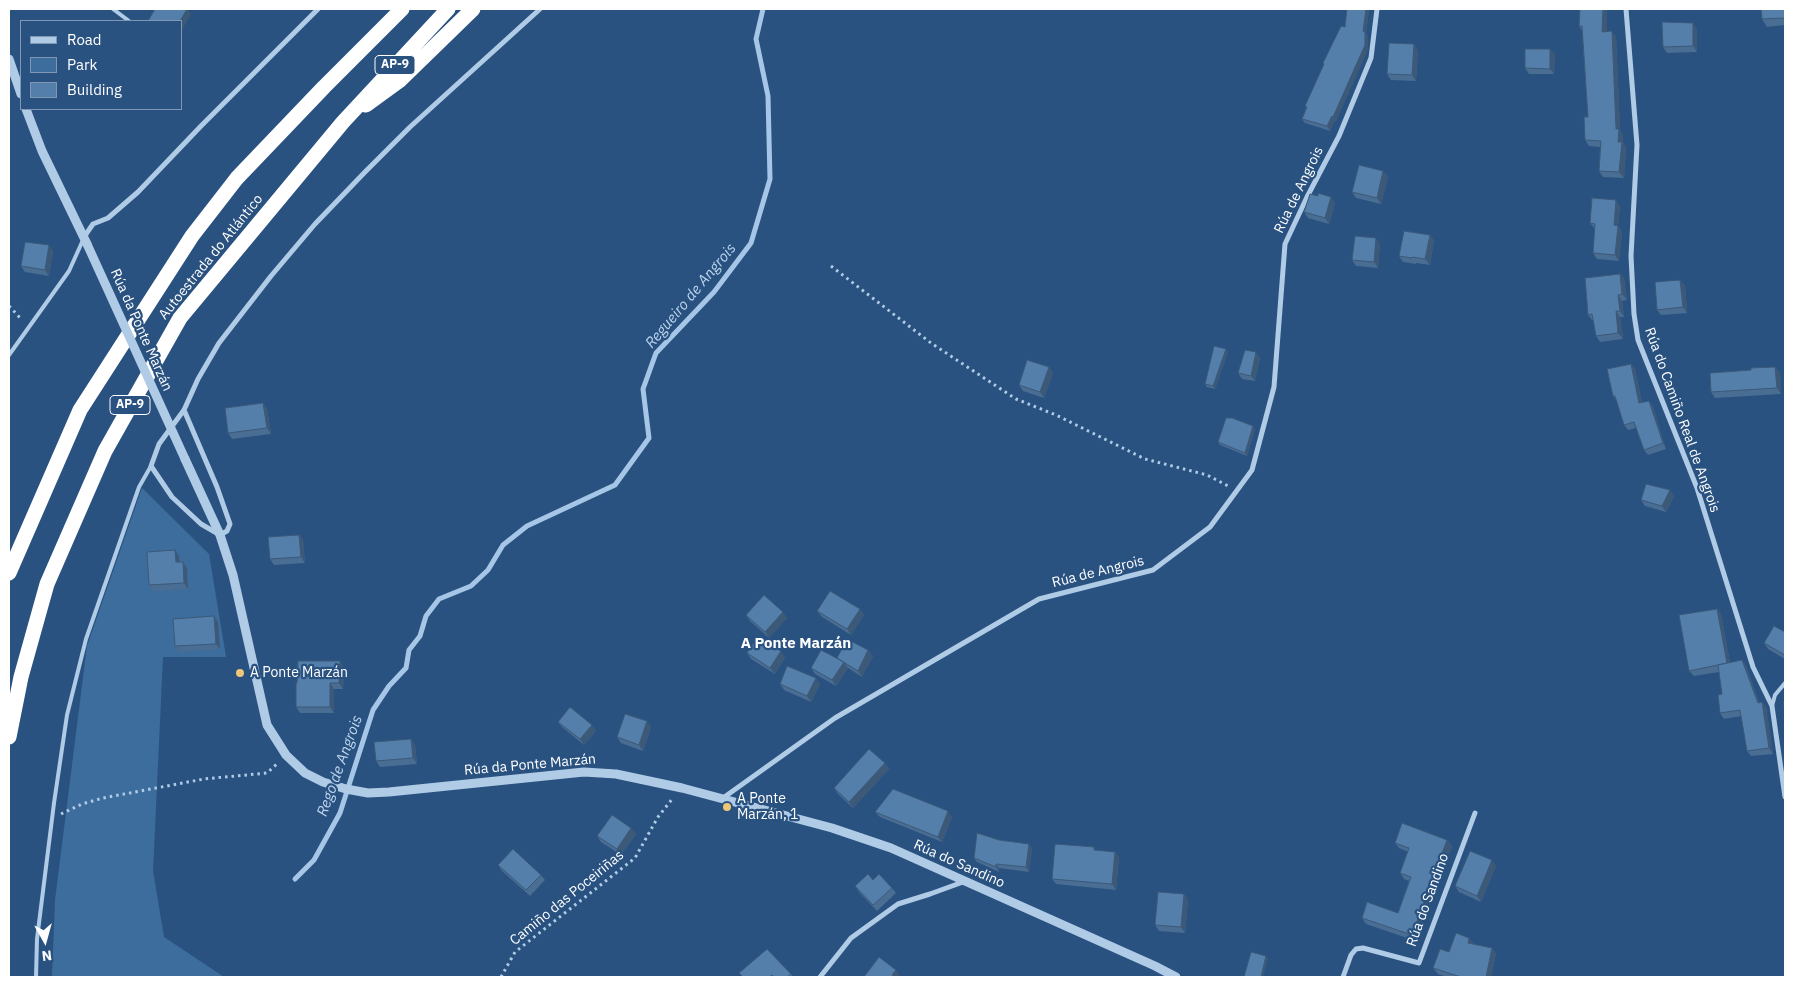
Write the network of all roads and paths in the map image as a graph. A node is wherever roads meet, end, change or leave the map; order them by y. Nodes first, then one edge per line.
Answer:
1 (113, 9) edge
2 (318, 9) edge
3 (402, 9) edge
4 (448, 9) edge
5 (473, 9) edge
6 (540, 9) edge
7 (1377, 9) edge
8 (1626, 9) edge
9 (128, 20) edge
10 (9, 59) edge
11 (20, 91) edge
12 (26, 110) edge
13 (343, 122) junction
14 (86, 240) junction
15 (831, 266) dead end
16 (9, 306) edge
17 (31, 327) junction
18 (9, 355) edge
19 (184, 410) junction
20 (152, 466) junction
21 (1237, 491) junction
22 (220, 535) junction
23 (9, 573) edge
24 (1785, 683) edge
25 (1772, 706) junction
26 (9, 737) edge
27 (286, 755) junction
28 (682, 788) junction
29 (1785, 797) edge
30 (722, 799) junction
31 (1475, 813) dead end
32 (51, 824) junction
33 (963, 882) junction
34 (36, 977) edge
35 (501, 977) edge
36 (820, 977) edge
37 (1176, 977) edge
38 (1343, 977) edge

1 - 9 lane
2 - 14 street
3 - 23 highway, Autoestrada do Atlántico / AP-9
4 - 13 highway, Autoestrada do Atlántico / AP-9
5 - 13 highway
6 - 19 street
7 - 21 street, Rúa de Angrois
8 - 25 street, Rúa do Camiño Real de Angrois
10 - 11 street
12 - 14 street, Rúa da Ponte Marzán
13 - 26 highway, Autoestrada do Atlántico / AP-9
14 - 17 lane
14 - 22 street, Rúa da Ponte Marzán, bridge
15 - 21 path
16 - 17 path
17 - 18 lane
19 - 20 street
19 - 22 street
20 - 22 street
20 - 32 lane
21 - 30 street, Rúa de Angrois
22 - 27 street, Rúa da Ponte Marzán
24 - 25 lane
25 - 29 street, Rúa do Camiño Real de Angrois
27 - 28 street, Rúa da Ponte Marzán
27 - 32 path
28 - 30 street, Rúa da Ponte Marzán
28 - 35 path, Camiño das Poceiriñas
30 - 33 street, Rúa do Sandino
31 - 38 street, Rúa do Sandino
32 - 34 lane
33 - 36 street
33 - 37 street, Rúa do Sandino

